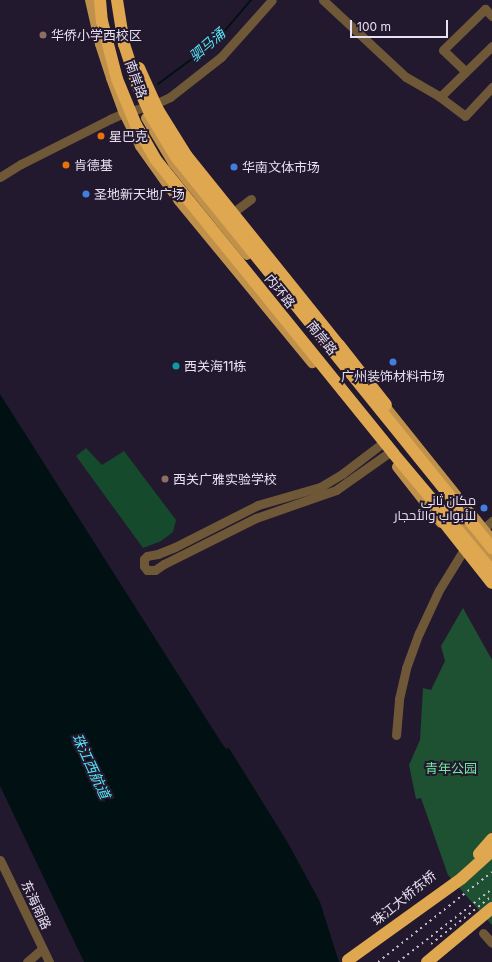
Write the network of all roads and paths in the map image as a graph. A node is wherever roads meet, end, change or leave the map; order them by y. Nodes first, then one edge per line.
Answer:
1 (90, 0) edge
2 (102, 0) edge
3 (112, 0) edge
4 (117, 0) edge
5 (123, 0) edge
6 (272, 0) edge
7 (323, 0) edge
8 (119, 16) junction
9 (492, 16) edge
10 (95, 21) junction
11 (492, 46) edge
12 (465, 71) junction
13 (130, 80) junction
14 (492, 87) edge
15 (440, 97) junction
16 (141, 108) junction
17 (124, 113) junction
18 (150, 133) junction
19 (137, 139) junction
20 (0, 177) edge
21 (250, 199) dead end
22 (226, 218) junction
23 (280, 282) junction
24 (285, 301) junction
25 (364, 398) junction
26 (386, 405) junction
27 (380, 445) junction
28 (390, 454) junction
29 (492, 521) edge
30 (484, 528) junction
31 (490, 548) edge
32 (463, 551) junction
33 (492, 572) edge
34 (492, 584) edge
35 (396, 735) dead end
36 (492, 839) edge
37 (492, 851) edge
38 (0, 860) edge
39 (492, 908) edge
40 (492, 919) edge
41 (483, 932) dead end
42 (492, 943) edge
43 (42, 950) junction
44 (347, 961) edge
45 (27, 962) edge
46 (49, 962) edge
47 (427, 962) edge
48 (433, 962) edge

1 - 10 main road
2 - 10 main road
2 - 13 main road, 南岸路
2 - 28 highway, 内环路, bridge
3 - 13 main road, 南岸路
4 - 8 highway, 内环路, bridge
5 - 13 main road
6 - 16 street
7 - 15 street
8 - 26 highway, bridge
8 - 31 highway, 内环路, bridge
9 - 12 street
10 - 17 main road
11 - 12 street
12 - 15 street
13 - 16 main road, 南岸路
13 - 16 main road
14 - 15 street
16 - 17 street
16 - 18 main road, 南岸路
16 - 22 main road
17 - 19 main road
17 - 20 street
18 - 19 street
18 - 24 main road, 南岸路
18 - 33 main road, 南岸路
19 - 27 main road
21 - 22 street
22 - 23 main road
23 - 24 main road
23 - 26 main road
24 - 25 main road, 南岸路
25 - 26 main road
25 - 31 main road, 南岸路
26 - 30 main road
27 - 28 main road
27 - 28 street
28 - 32 main road
28 - 33 highway, 内环路, bridge
28 - 34 highway, bridge
29 - 30 street
30 - 31 main road
32 - 34 main road
32 - 35 street
36 - 44 highway, 珠江大桥东桥, bridge
37 - 44 highway, bridge
38 - 43 street, 东海南路
39 - 47 highway
40 - 48 highway
41 - 42 street
43 - 45 street
43 - 46 street, 东海南路

